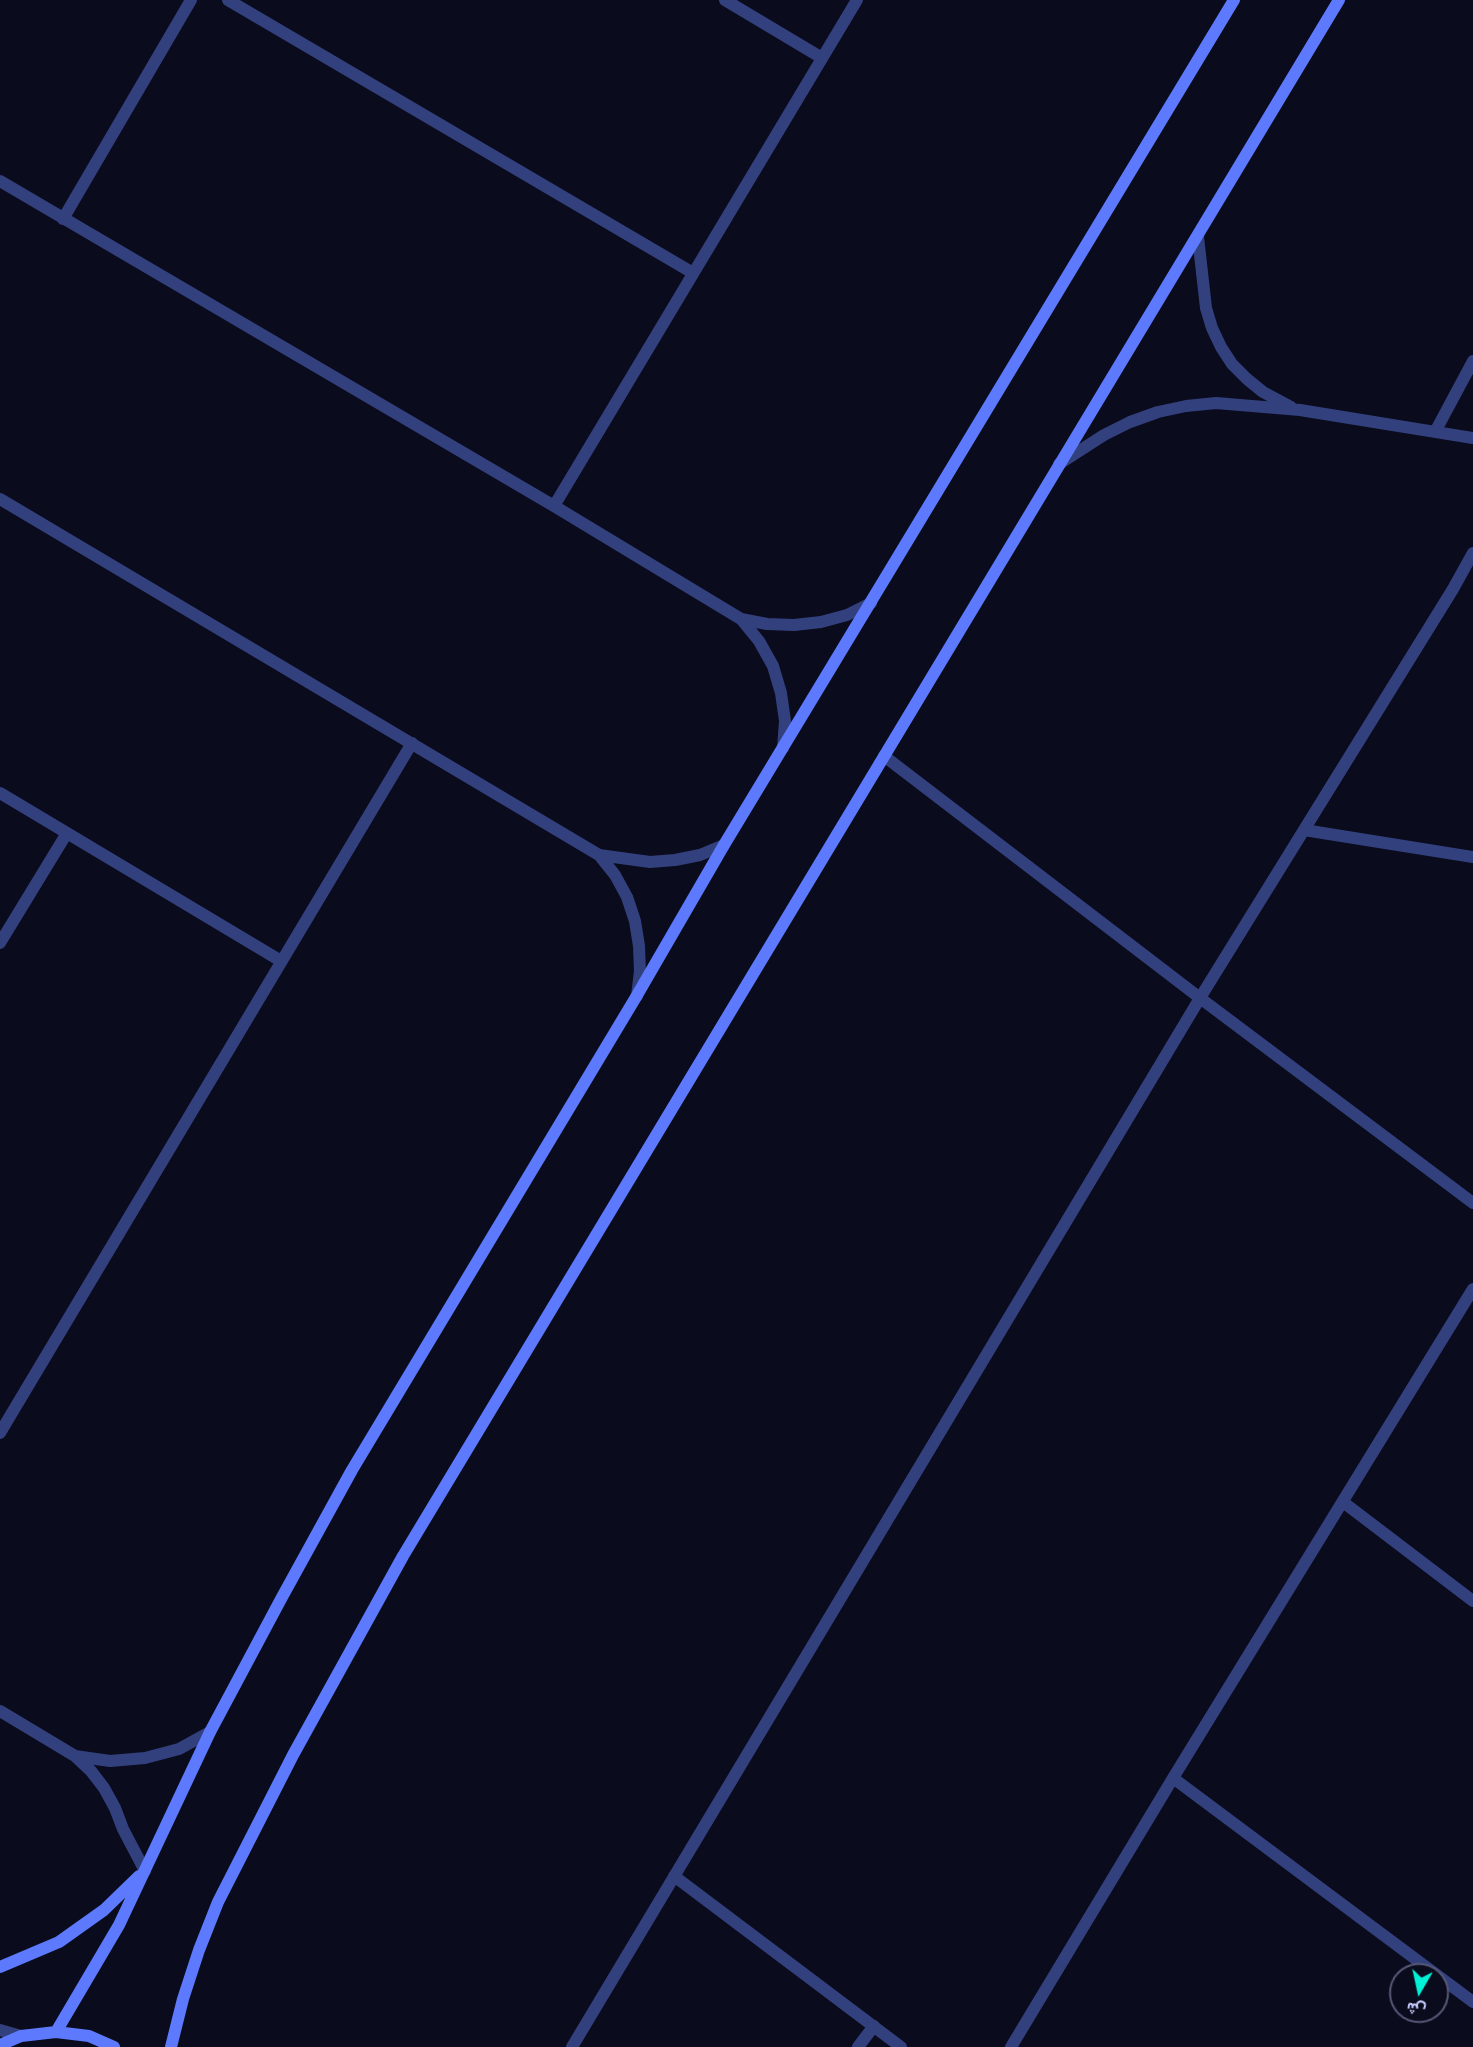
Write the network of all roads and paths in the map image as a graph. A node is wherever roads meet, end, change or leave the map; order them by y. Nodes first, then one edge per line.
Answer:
1 (191, 0) edge
2 (228, 0) edge
3 (725, 0) edge
4 (857, 0) edge
5 (1234, 0) edge
6 (1339, 0) edge
7 (822, 58) junction
8 (0, 181) edge
9 (63, 219) junction
10 (1198, 237) junction
11 (693, 273) junction
12 (1473, 361) edge
13 (1300, 410) junction
14 (1435, 432) junction
15 (1473, 438) edge
16 (1059, 464) junction
17 (0, 499) edge
18 (554, 506) junction
19 (1473, 553) edge
20 (871, 603) junction
21 (741, 619) junction
22 (412, 743) junction
23 (783, 749) junction
24 (884, 756) junction
25 (0, 793) edge
26 (1304, 830) junction
27 (67, 833) junction
28 (724, 845) junction
29 (599, 855) junction
30 (1473, 857) edge
31 (0, 944) edge
32 (281, 961) junction
33 (636, 997) junction
34 (1200, 998) junction
35 (1473, 1203) edge
36 (1473, 1289) edge
37 (0, 1433) edge
38 (1344, 1502) junction
39 (1473, 1601) edge
40 (0, 1711) edge
41 (210, 1732) junction
42 (75, 1756) junction
43 (1173, 1778) junction
44 (145, 1871) junction
45 (674, 1876) junction
46 (0, 1967) edge
47 (1473, 2002) edge
48 (873, 2026) junction
49 (0, 2030) edge
50 (56, 2032) junction
51 (21, 2036) junction
52 (0, 2045) edge
53 (114, 2047) edge
54 (171, 2047) edge
55 (572, 2047) edge
56 (858, 2047) edge
57 (901, 2047) edge
58 (1011, 2047) edge

1 - 9 street
2 - 11 street
3 - 7 street
4 - 7 street
5 - 20 street
6 - 10 street
7 - 11 street
8 - 9 street
9 - 18 street
10 - 13 street
10 - 16 street
11 - 18 street
12 - 14 street
13 - 14 street
13 - 16 street
14 - 15 street
16 - 24 street
17 - 22 street
18 - 21 street
19 - 26 street
20 - 21 street
20 - 23 street
21 - 23 street
22 - 29 street
22 - 32 street
23 - 28 street
24 - 34 street
24 - 54 street
25 - 27 street
26 - 30 street
26 - 34 street
27 - 31 street
27 - 32 street
28 - 29 street
28 - 33 street
29 - 33 street
32 - 37 street
33 - 41 street
34 - 35 street
34 - 45 street
36 - 38 street
38 - 39 street
38 - 43 street
40 - 42 street
41 - 42 street
41 - 44 street
42 - 44 street
43 - 47 street
43 - 58 street
44 - 46 street
44 - 50 street
45 - 48 street
45 - 55 street
48 - 56 street
48 - 57 street
49 - 51 street
50 - 51 street
50 - 53 street
51 - 52 street

